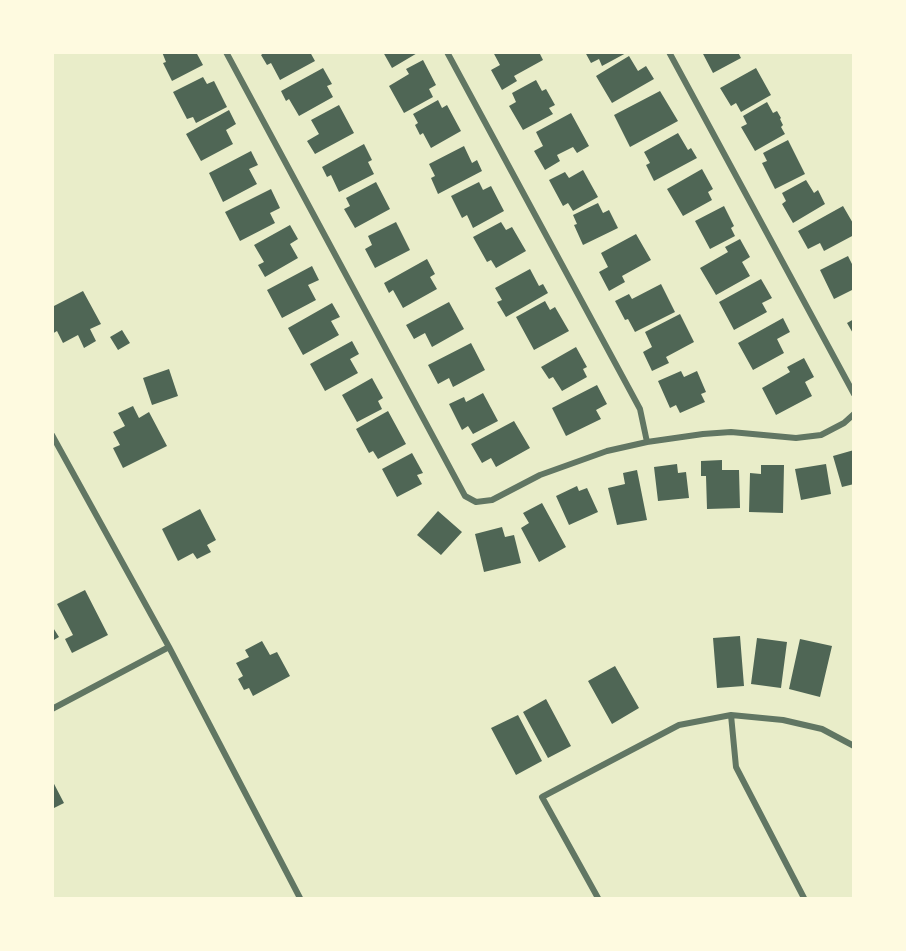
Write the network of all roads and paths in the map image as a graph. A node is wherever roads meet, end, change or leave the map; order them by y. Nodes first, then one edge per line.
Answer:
1 (226, 52) edge
2 (447, 52) edge
3 (669, 52) edge
4 (854, 394) edge
5 (854, 414) edge
6 (52, 435) edge
7 (647, 442) junction
8 (169, 647) junction
9 (52, 709) edge
10 (731, 715) junction
11 (854, 746) edge
12 (300, 898) edge
13 (598, 898) edge
14 (804, 898) edge

1 - 7 street
2 - 7 street
3 - 4 street
5 - 7 street
6 - 8 street
8 - 9 street
8 - 12 street
10 - 11 street
10 - 13 street
10 - 14 street

